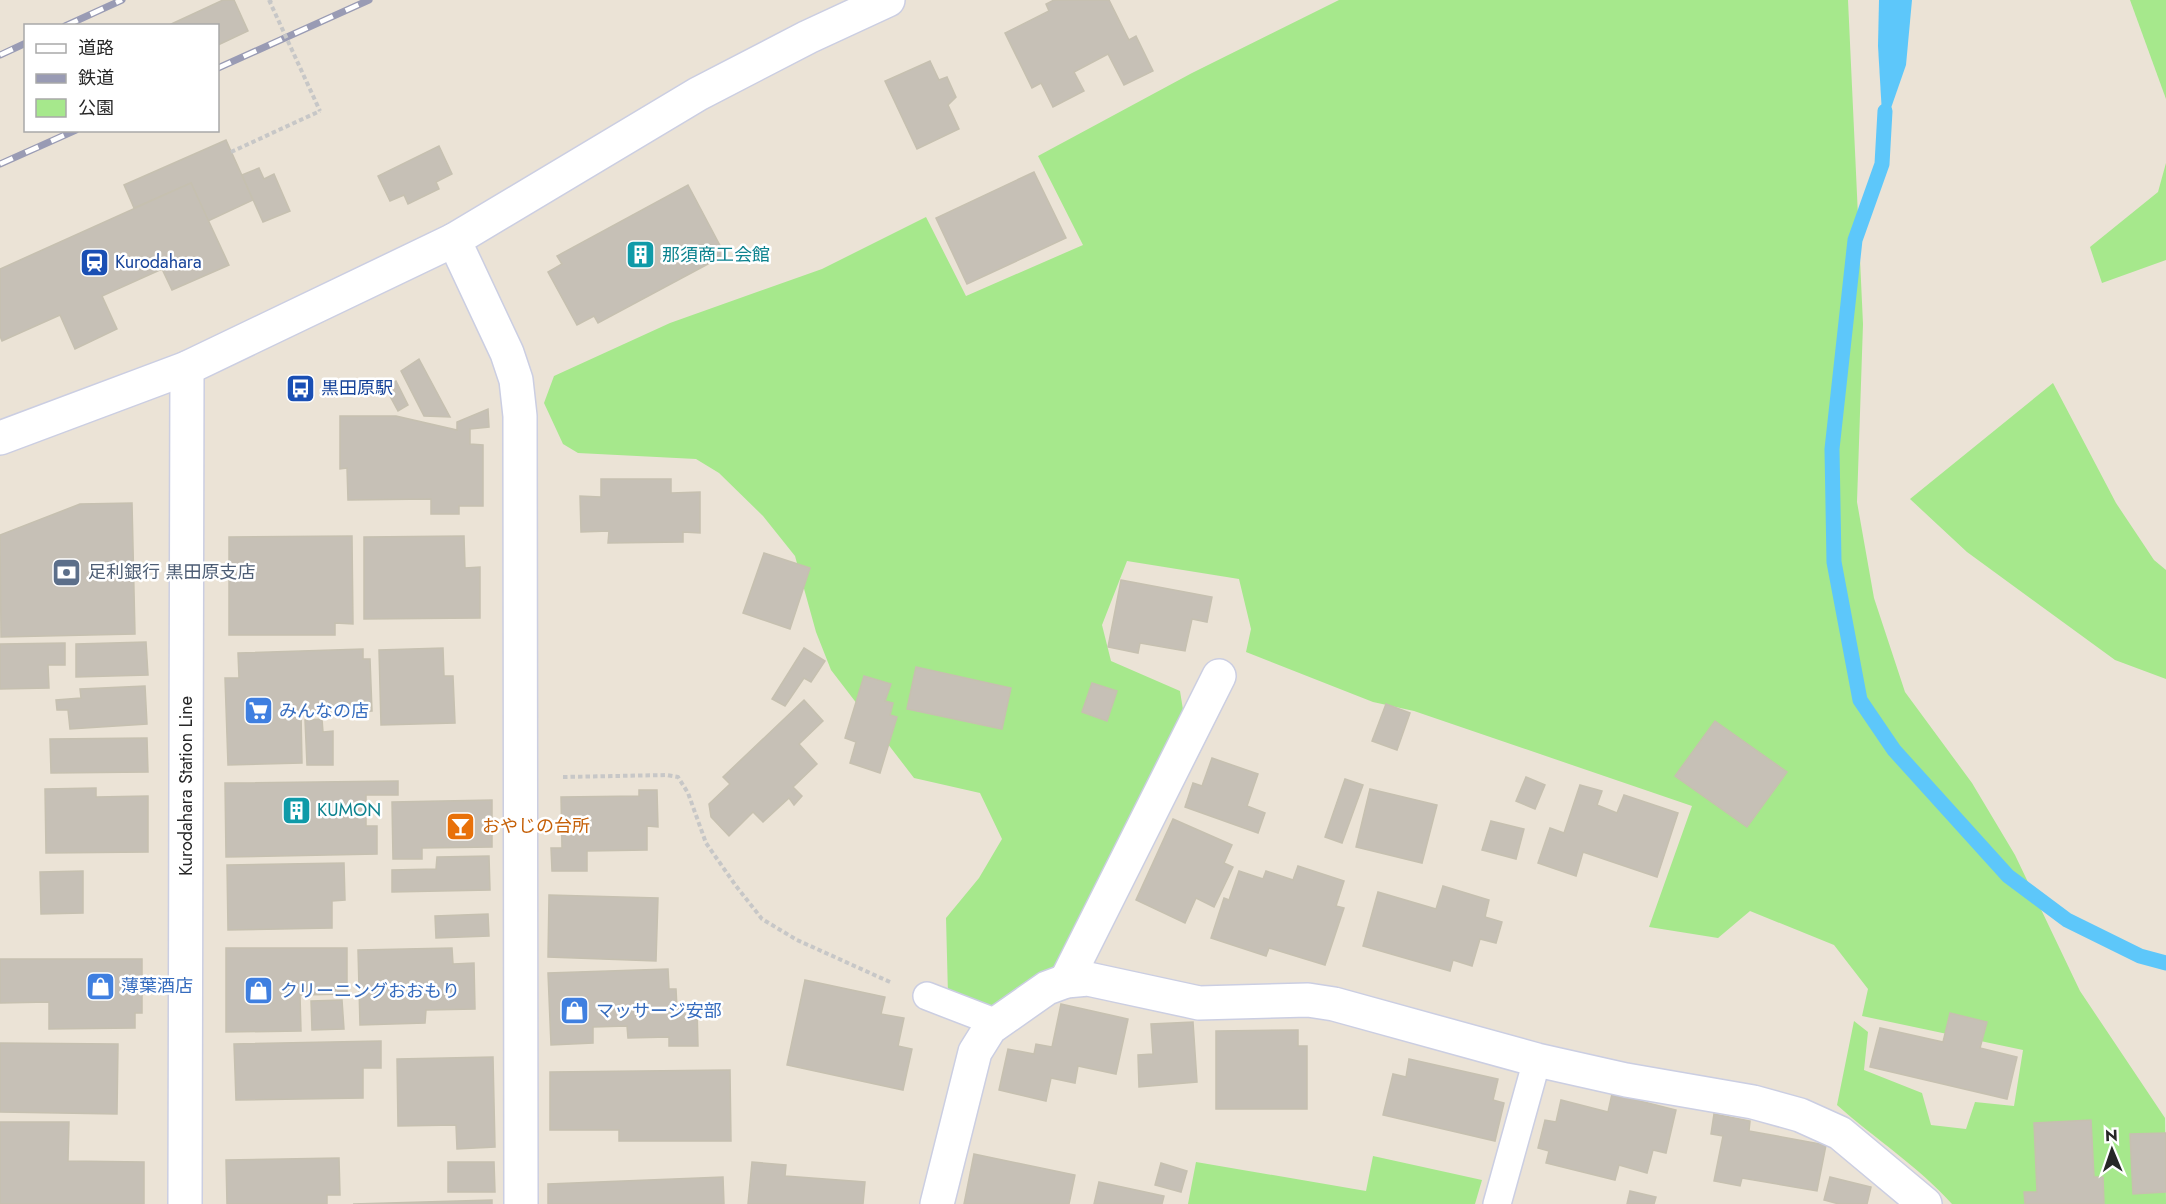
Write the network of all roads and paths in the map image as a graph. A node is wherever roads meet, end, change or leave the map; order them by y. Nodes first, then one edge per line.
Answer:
1 (270, 0) edge
2 (888, 0) edge
3 (231, 152) dead end
4 (454, 240) junction
5 (187, 368) junction
6 (0, 438) edge
7 (1219, 676) dead end
8 (520, 778) junction
9 (1066, 981) junction
10 (927, 996) joint
11 (997, 1023) junction
12 (1537, 1060) junction
13 (185, 1204) edge
14 (521, 1204) edge
15 (937, 1204) edge
16 (1497, 1204) edge
17 (1925, 1204) edge

1 - 3 path, bridge
2 - 4 street
4 - 5 street
4 - 8 street
5 - 6 street
5 - 13 street, Kurodahara Station Line
7 - 9 street
8 - 10 path
8 - 14 street
9 - 11 street
9 - 12 street
10 - 11 lane
11 - 15 street
12 - 16 lane
12 - 17 street

